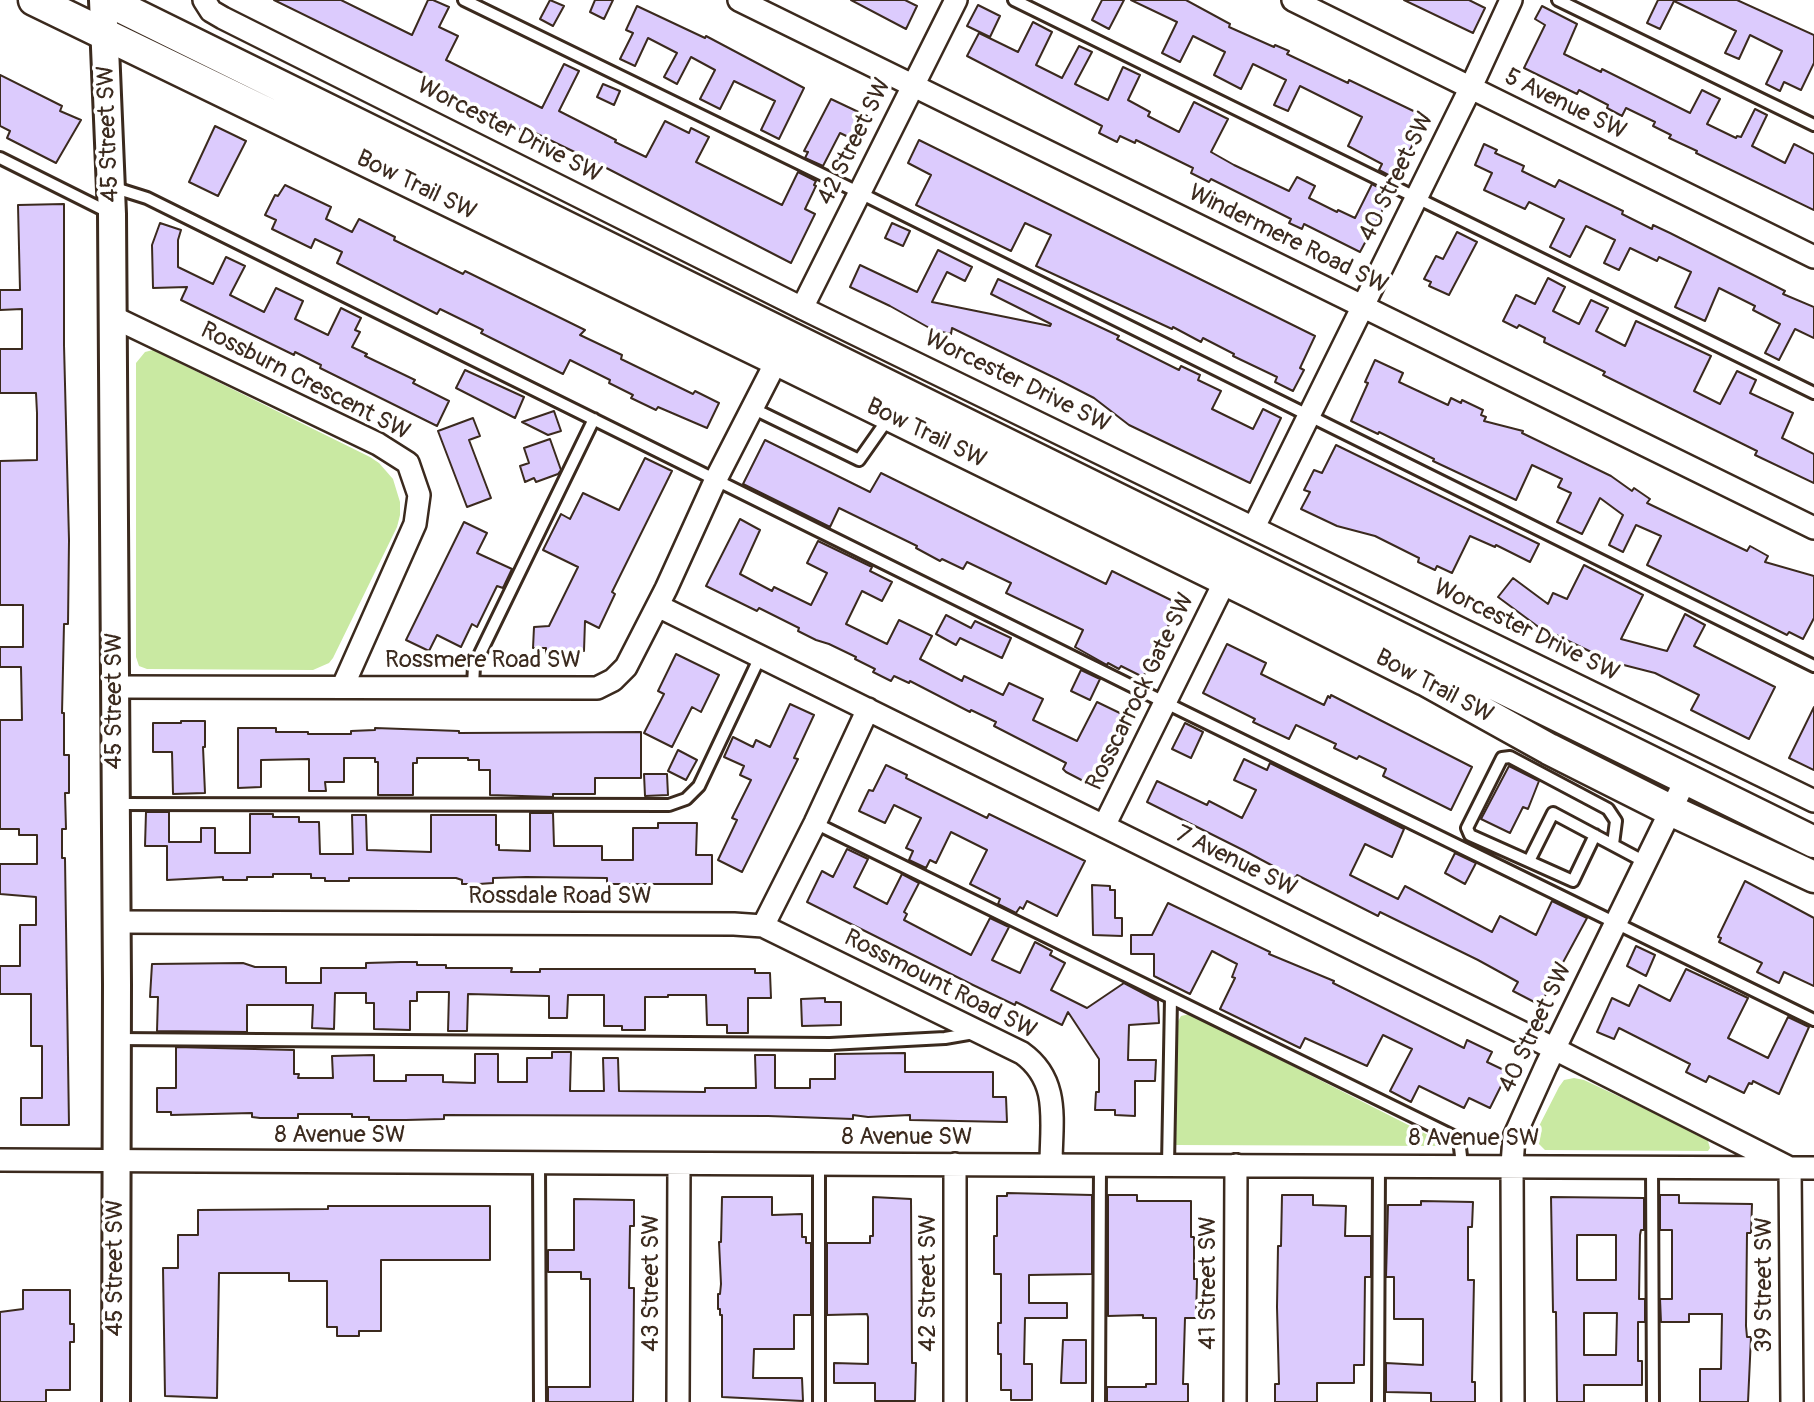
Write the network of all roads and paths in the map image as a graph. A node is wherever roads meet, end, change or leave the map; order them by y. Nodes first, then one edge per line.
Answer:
1 (34, 0) edge
2 (105, 0) edge
3 (204, 0) edge
4 (464, 0) edge
5 (739, 0) edge
6 (956, 0) edge
7 (1014, 0) edge
8 (1293, 0) edge
9 (1511, 0) edge
10 (1558, 0) edge
11 (106, 36) junction
12 (912, 85) junction
13 (1471, 88) junction
14 (1814, 125) edge
15 (0, 158) edge
16 (112, 187) junction
17 (860, 193) junction
18 (1416, 198) junction
19 (112, 214) junction
20 (1814, 257) edge
21 (1364, 306) junction
22 (802, 308) junction
23 (113, 317) junction
24 (777, 360) junction
25 (1814, 393) edge
26 (752, 408) junction
27 (890, 416) junction
28 (1310, 416) junction
29 (594, 419) junction
30 (716, 479) junction
31 (1254, 527) junction
32 (1814, 528) edge
33 (1225, 581) junction
34 (657, 606) junction
35 (760, 657) junction
36 (1814, 666) edge
37 (343, 686) junction
38 (473, 686) junction
39 (115, 687) junction
40 (1164, 702) junction
41 (868, 709) junction
42 (1686, 779) junction
43 (1814, 801) edge
44 (116, 804) junction
45 (1670, 810) junction
46 (815, 823) junction
47 (1104, 826) junction
48 (1595, 835) junction
49 (1814, 842) edge
50 (1613, 845) junction
51 (1529, 861) junction
52 (1645, 862) junction
53 (1814, 877) edge
54 (116, 922) junction
55 (1615, 922) junction
56 (763, 926) junction
57 (1171, 998) junction
58 (1814, 1020) edge
59 (979, 1032) junction
60 (116, 1039) junction
61 (1554, 1049) junction
62 (0, 1160) edge
63 (116, 1161) junction
64 (539, 1163) junction
65 (819, 1164) junction
66 (954, 1164) junction
67 (679, 1165) junction
68 (1051, 1165) junction
69 (1100, 1165) junction
70 (1168, 1165) junction
71 (1236, 1165) junction
72 (1462, 1165) junction
73 (1512, 1165) junction
74 (1380, 1166) junction
75 (1652, 1167) junction
76 (1790, 1168) junction
77 (1814, 1168) edge
78 (116, 1402) edge
79 (540, 1402) edge
80 (678, 1402) edge
81 (819, 1402) edge
82 (955, 1402) edge
83 (1099, 1402) edge
84 (1235, 1402) edge
85 (1378, 1402) edge
86 (1513, 1402) edge
87 (1653, 1402) edge
88 (1792, 1402) edge

1 - 11 main road, Bow Trail SW
2 - 11 street, 45 Street SW
2 - 42 main road, Bow Trail SW
3 - 22 street, Worcester Drive SW
4 - 17 lane
5 - 12 street, Windermere Road SW
6 - 12 street, 42 Street SW
7 - 18 lane
8 - 13 street, 5 Avenue SW
9 - 13 street, 40 Street SW
10 - 14 lane
11 - 16 street, 45 Street SW
11 - 24 main road, Bow Trail SW
12 - 17 street, 42 Street SW
12 - 21 street, Windermere Road SW
13 - 18 street, 40 Street SW
13 - 20 street, 5 Avenue SW
15 - 19 lane
16 - 19 street, 45 Street SW
16 - 29 lane
17 - 22 street, 42 Street SW
17 - 28 lane
18 - 21 street, 40 Street SW
18 - 25 lane
19 - 23 street, 45 Street SW
21 - 28 street, 40 Street SW
21 - 32 street, Windermere Road SW
22 - 31 street, Worcester Drive SW
23 - 37 street, Rossburn Crescent SW
23 - 39 street, 45 Street SW
24 - 26 street, Rossmere Road SW
24 - 27 main road, Bow Trail SW
26 - 27 lane
26 - 30 street, Rossmere Road SW
27 - 33 main road, Bow Trail SW
28 - 31 street, 40 Street SW
28 - 36 lane
29 - 30 lane
29 - 38 lane
30 - 34 street, Rossmere Road SW
30 - 40 lane
31 - 43 street, Worcester Drive SW
33 - 40 street, Rosscarrock Gate SW
33 - 45 main road, Bow Trail SW
34 - 35 street, 7 Avenue SW
34 - 38 street, Rossmere Road SW
35 - 41 street, 7 Avenue SW
35 - 44 lane
37 - 38 street, Rossmere Road SW
37 - 39 street, Rossmere Road SW
39 - 44 street, 45 Street SW
40 - 47 street, Rosscarrock Gate SW
40 - 55 lane
41 - 46 street
41 - 47 street, 7 Avenue SW
42 - 45 street, 40 Street SW
42 - 49 main road, Bow Trail SW
44 - 54 street, 45 Street SW
45 - 52 street, 40 Street SW
45 - 53 main road, Bow Trail SW
46 - 56 street
46 - 57 lane
47 - 61 street, 7 Avenue SW
48 - 50 lane
48 - 51 lane
48 - 51 lane
50 - 51 lane
50 - 52 lane
52 - 55 street, 40 Street SW
54 - 56 street, Rossdale Road SW
54 - 60 street, 45 Street SW
55 - 58 lane
55 - 61 street, 40 Street SW
56 - 59 street, Rossmount Road SW
57 - 70 lane
57 - 72 lane
59 - 60 lane
59 - 68 street, Rossmount Road SW
60 - 63 street, 45 Street SW
61 - 73 street, 40 Street SW
61 - 76 street, 7 Avenue SW
62 - 63 street, 8 Avenue SW
63 - 64 street, 8 Avenue SW
63 - 78 street, 45 Street SW
64 - 67 street, 8 Avenue SW
64 - 79 lane
65 - 66 street, 8 Avenue SW
65 - 67 street, 8 Avenue SW
65 - 81 lane
66 - 68 street, 8 Avenue SW
66 - 82 street, 42 Street SW
67 - 80 street, 43 Street SW
68 - 69 street, 8 Avenue SW
69 - 70 street, 8 Avenue SW
69 - 83 lane
70 - 71 street, 8 Avenue SW
71 - 74 street, 8 Avenue SW
71 - 84 street, 41 Street SW
72 - 73 street, 8 Avenue SW
72 - 74 street, 8 Avenue SW
73 - 75 street, 8 Avenue SW
73 - 86 street, 40 Street SW
74 - 85 lane
75 - 76 street, 8 Avenue SW
75 - 87 lane
76 - 77 street, 8 Avenue SW
76 - 88 street, 39 Street SW

